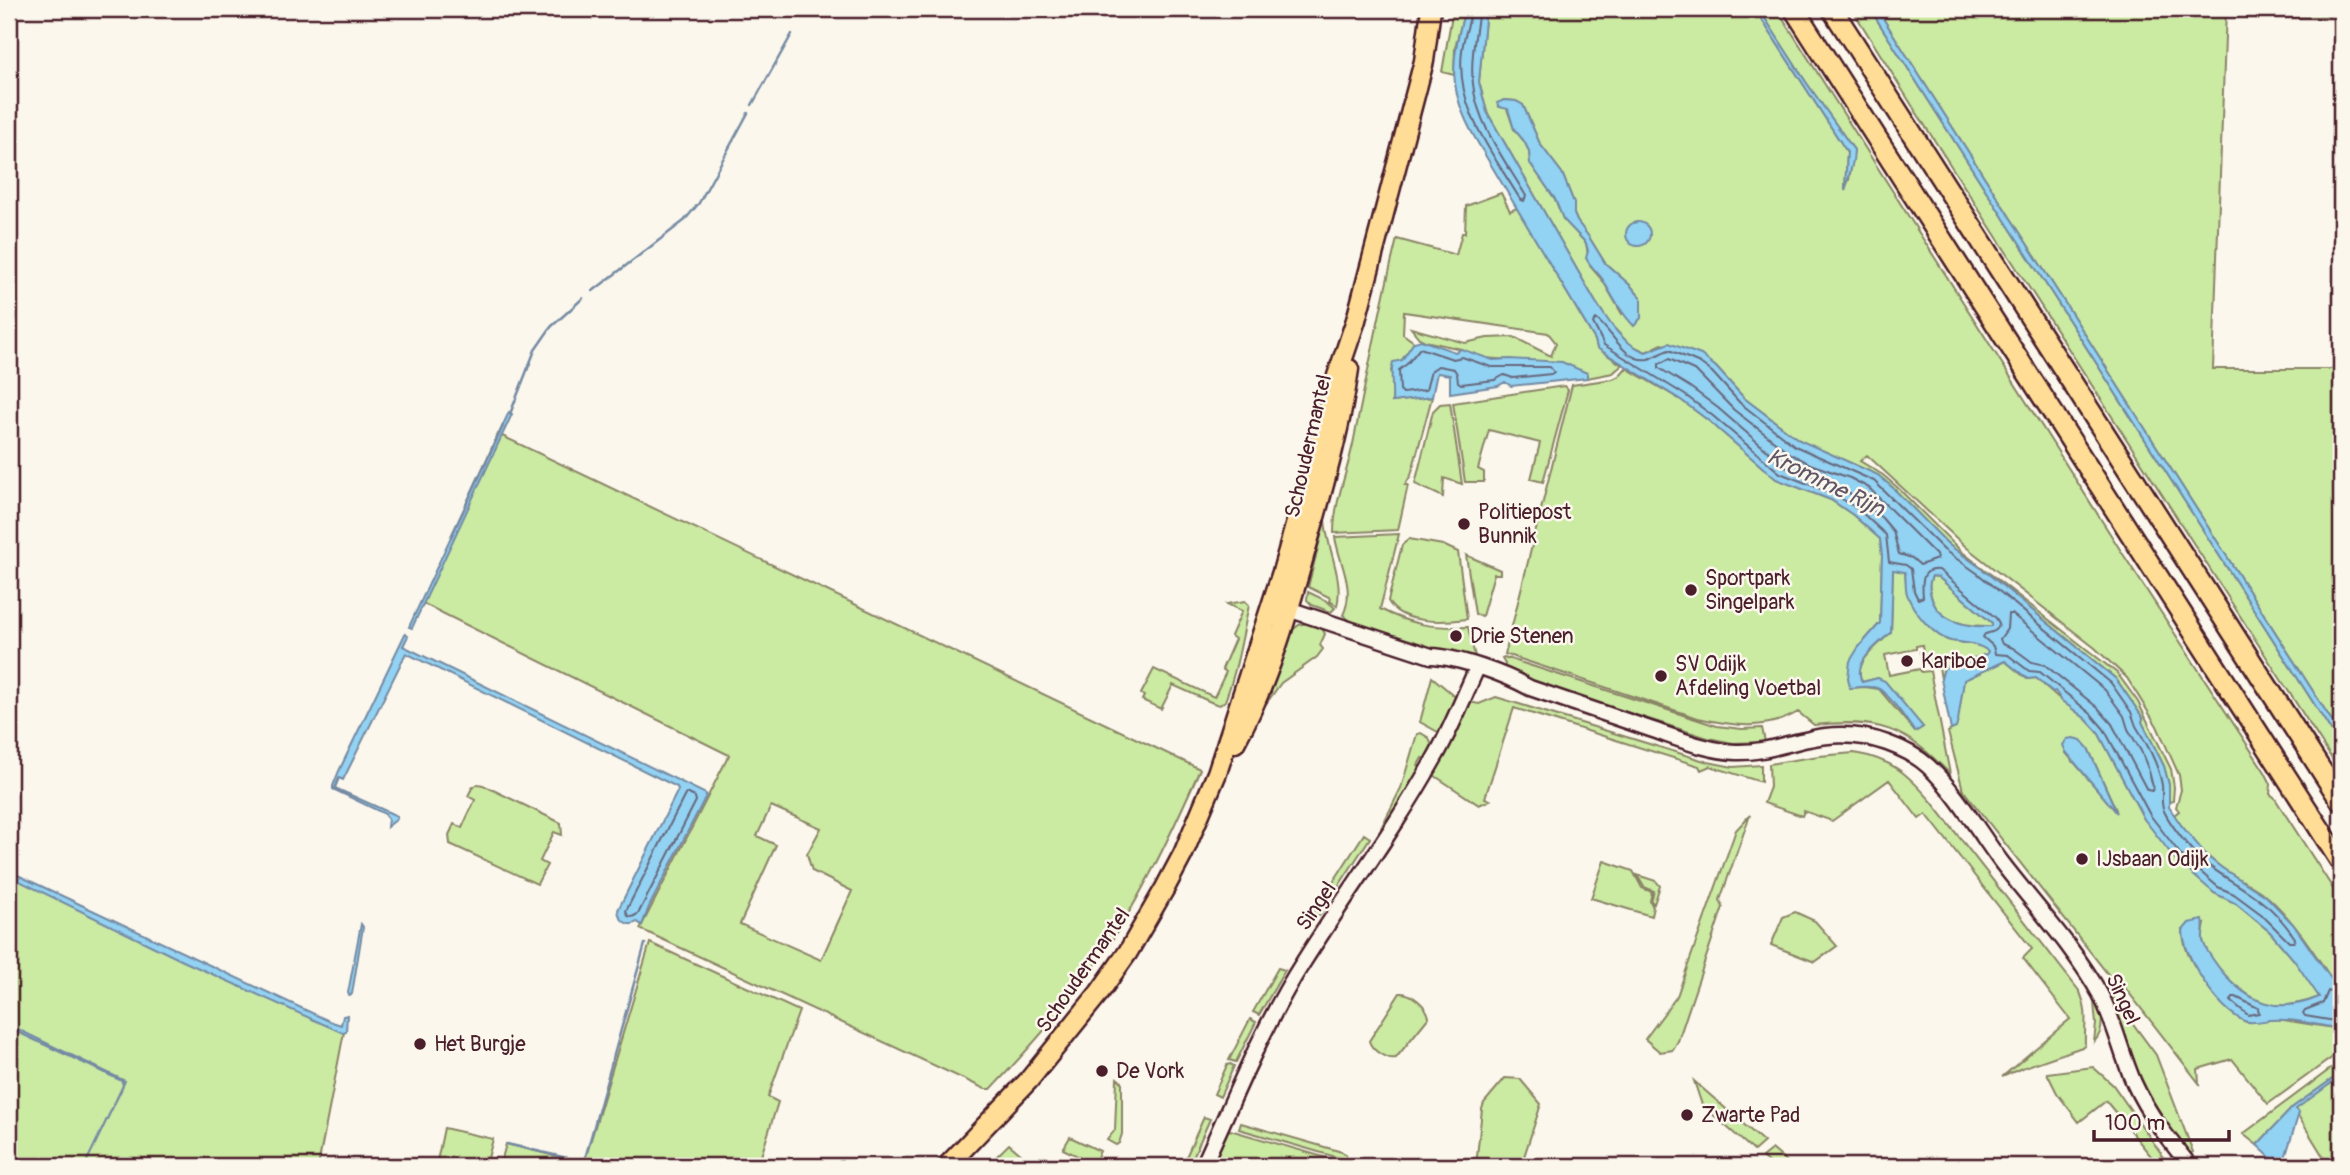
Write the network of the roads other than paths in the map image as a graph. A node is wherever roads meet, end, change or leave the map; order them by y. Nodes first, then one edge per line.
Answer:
1 (1431, 9) edge
2 (1794, 9) edge
3 (1832, 9) edge
4 (1281, 607) junction
5 (1476, 672) junction
6 (2341, 801) edge
7 (2341, 862) edge
8 (947, 1166) edge
9 (1203, 1166) edge
10 (2190, 1166) edge

1 - 4 main road, Schoudermantel
2 - 7 highway
3 - 6 highway
4 - 5 street, Singel
4 - 8 main road, Schoudermantel
5 - 9 street, Singel
5 - 10 street, Singel

